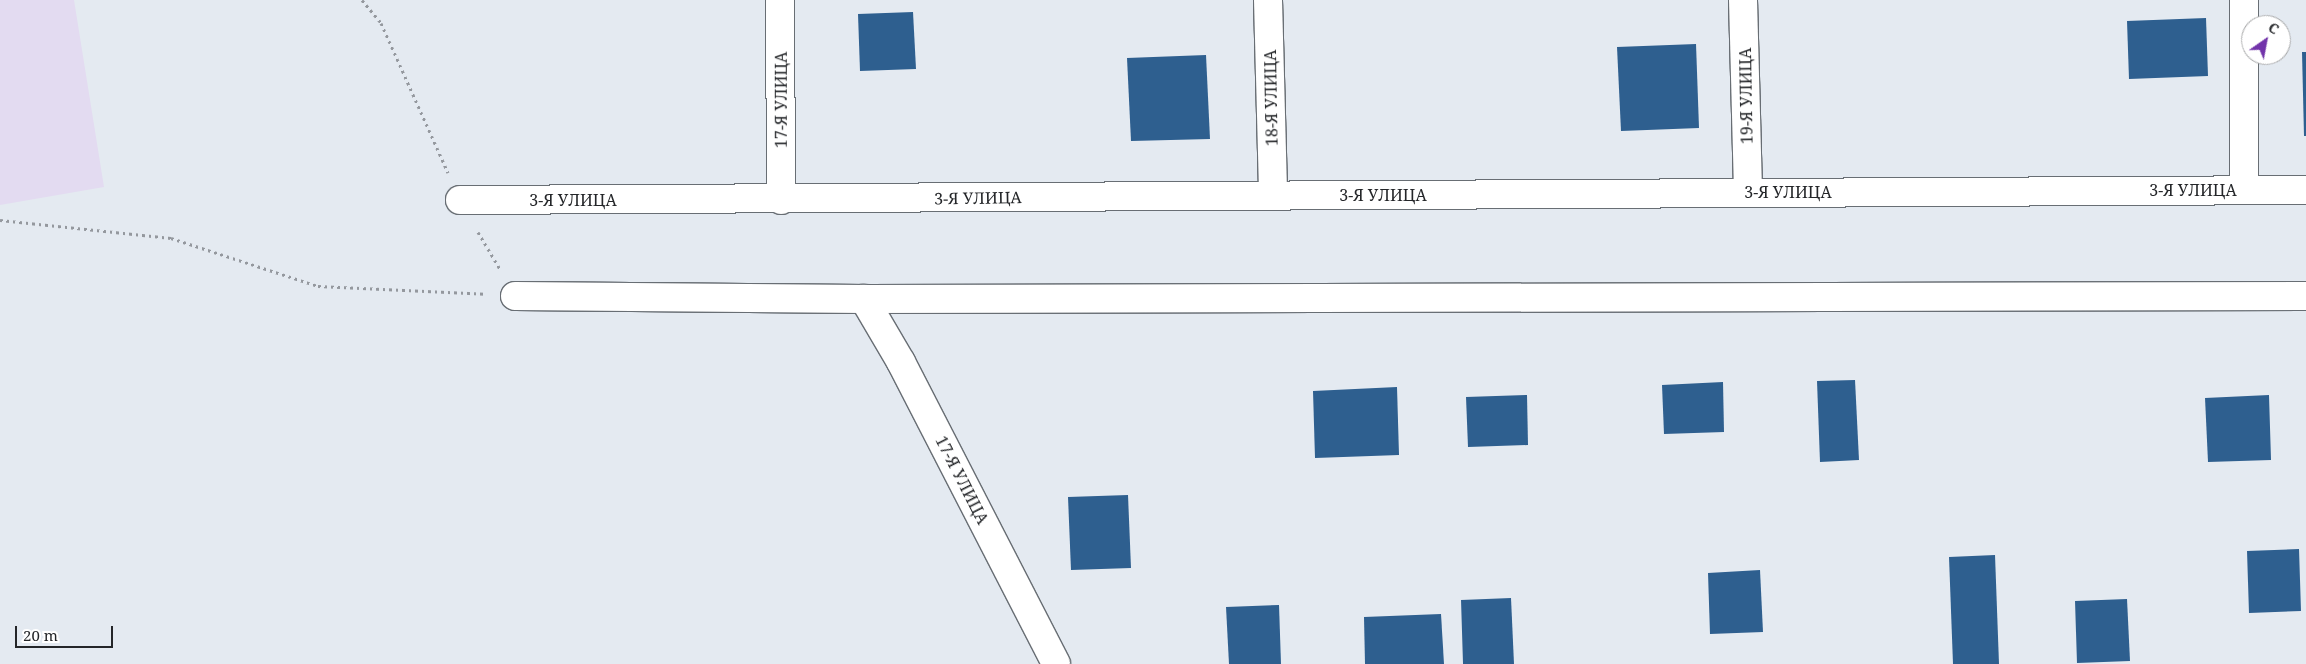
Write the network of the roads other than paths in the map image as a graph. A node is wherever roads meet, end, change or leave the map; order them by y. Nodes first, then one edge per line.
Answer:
1 (780, 0) edge
2 (1268, 0) edge
3 (1743, 0) edge
4 (2244, 0) edge
5 (2244, 189) junction
6 (2306, 190) edge
7 (1748, 193) junction
8 (1273, 195) junction
9 (460, 200) road end
10 (781, 200) junction
11 (515, 296) road end
12 (2306, 296) edge
13 (864, 299) junction
14 (1056, 664) edge

1 - 10 street, 17-Я УЛИЦА
2 - 8 street, 18-Я УЛИЦА
3 - 7 street, 19-Я УЛИЦА
4 - 5 street
5 - 6 street, 3-Я УЛИЦА
5 - 7 street, 3-Я УЛИЦА
7 - 8 street, 3-Я УЛИЦА
8 - 10 street, 3-Я УЛИЦА
9 - 10 street, 3-Я УЛИЦА
11 - 13 street
12 - 13 street
13 - 14 street, 17-Я УЛИЦА

